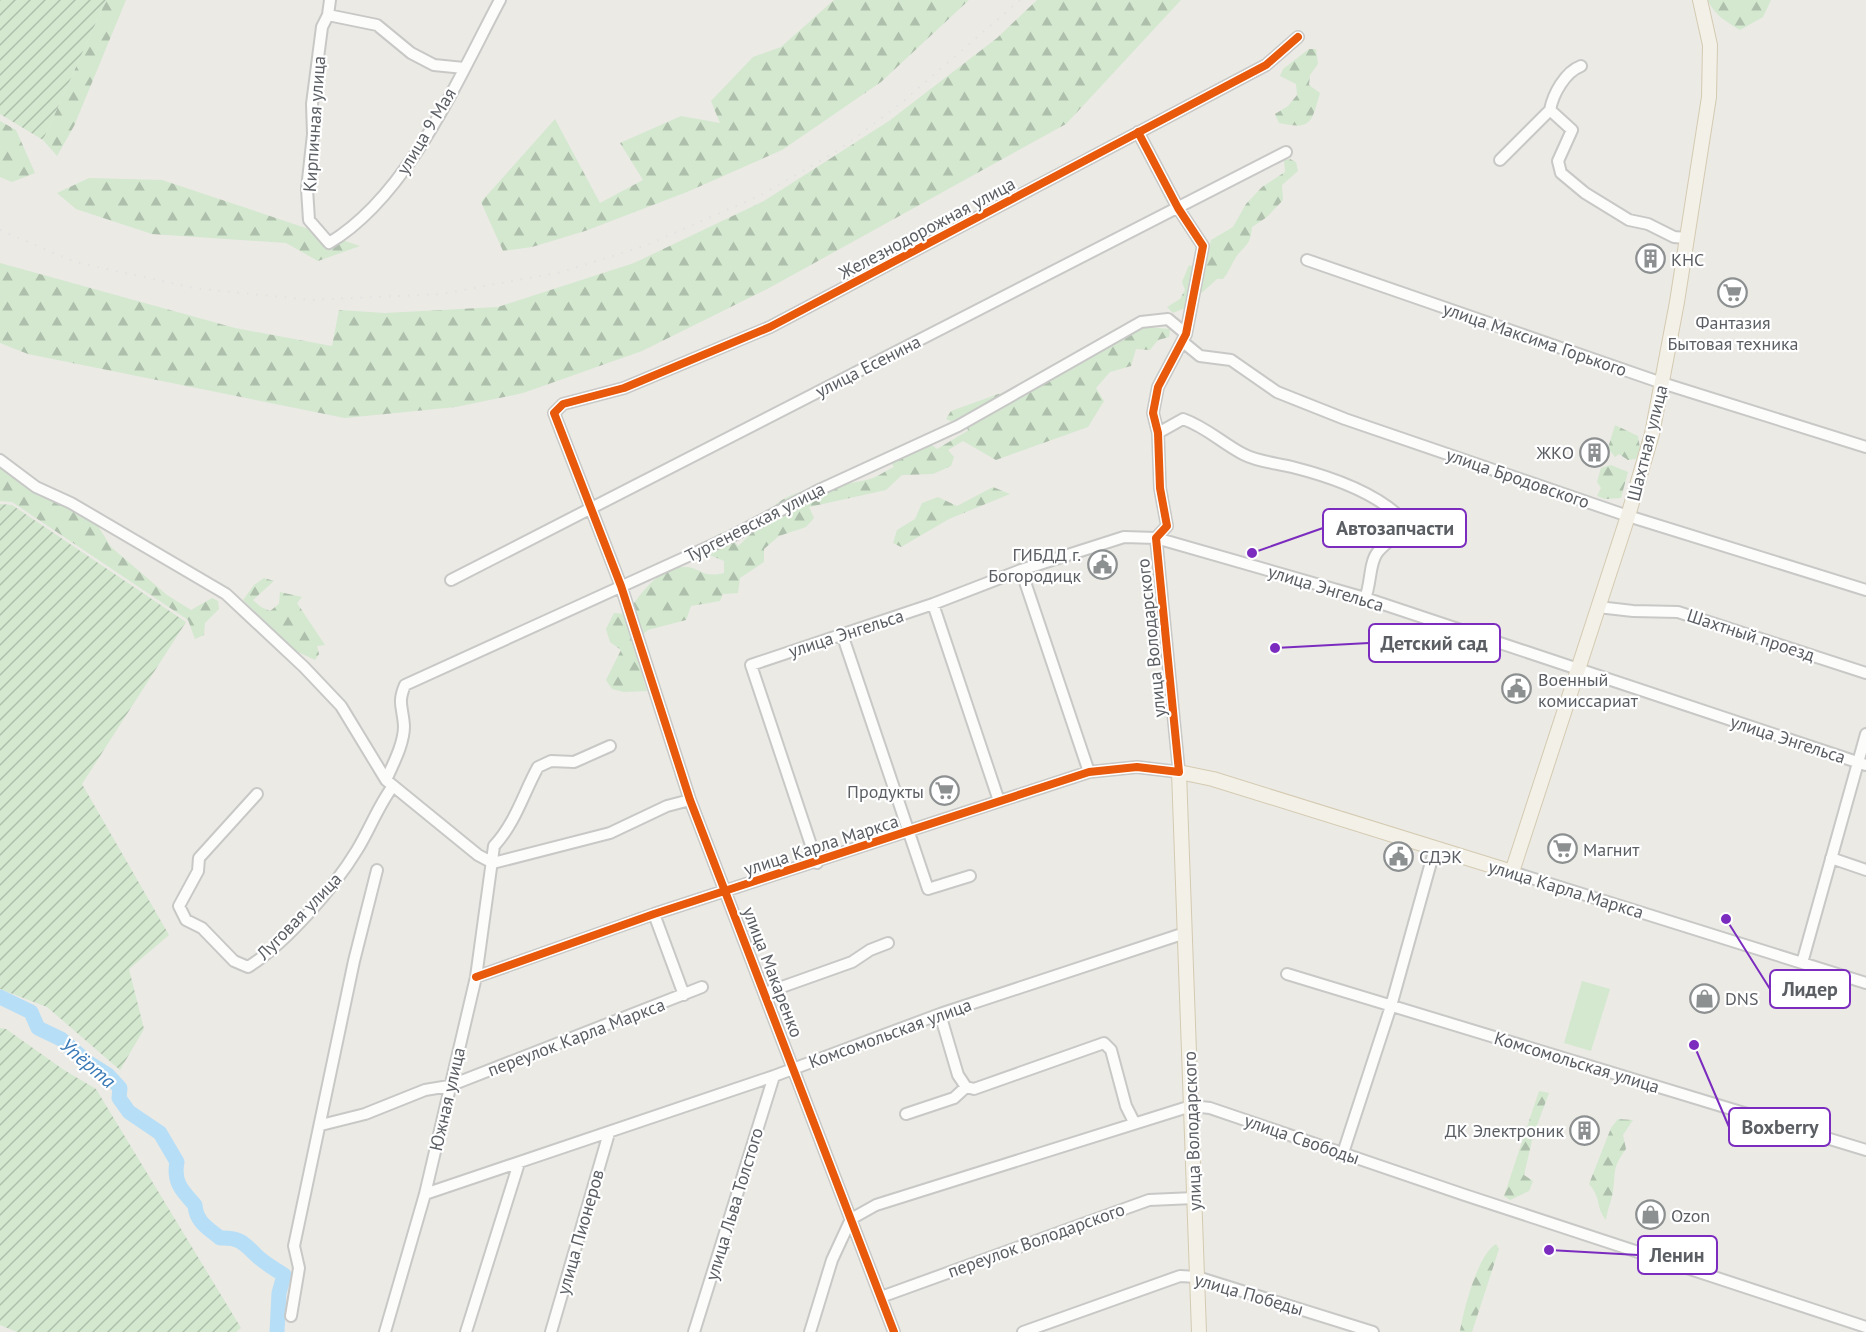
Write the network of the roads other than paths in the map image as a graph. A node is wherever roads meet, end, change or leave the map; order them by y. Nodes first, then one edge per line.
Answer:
1 (330, 0) edge
2 (500, 0) edge
3 (1700, 0) edge
4 (328, 15) junction
5 (1298, 37) dead end
6 (1581, 66) dead end
7 (464, 68) junction
8 (1550, 110) junction
9 (1138, 132) junction
10 (1286, 152) dead end
11 (1500, 160) dead end
12 (1178, 208) junction
13 (1686, 238) junction
14 (329, 243) joint
15 (1307, 260) dead end
16 (1185, 338) junction
17 (1662, 383) junction
18 (554, 413) joint
19 (1158, 433) junction
20 (1866, 447) edge
21 (0, 460) edge
22 (590, 508) junction
23 (1628, 516) junction
24 (1156, 538) junction
25 (1021, 570) junction
26 (450, 580) dead end
27 (621, 586) junction
28 (1866, 591) edge
29 (1365, 598) junction
30 (933, 604) junction
31 (1598, 606) junction
32 (842, 634) junction
33 (1577, 669) junction
34 (1866, 672) edge
35 (1866, 734) edge
36 (610, 746) dead end
37 (1862, 763) edge
38 (1089, 772) junction
39 (1179, 772) junction
40 (389, 783) junction
41 (257, 794) dead end
42 (690, 800) junction
43 (999, 801) junction
44 (910, 831) junction
45 (1435, 848) junction
46 (1831, 858) junction
47 (493, 863) junction
48 (817, 863) junction
49 (377, 870) dead end
50 (1866, 870) edge
51 (1512, 872) junction
52 (970, 876) dead end
53 (726, 892) junction
54 (654, 914) junction
55 (1185, 933) junction
56 (888, 943) dead end
57 (1802, 963) junction
58 (1287, 974) dead end
59 (476, 977) junction
60 (1866, 983) edge
61 (702, 987) dead end
62 (765, 993) junction
63 (684, 995) junction
64 (1391, 1006) junction
65 (940, 1014) junction
66 (793, 1068) junction
67 (774, 1076) junction
68 (449, 1086) junction
69 (966, 1088) junction
70 (1191, 1106) junction
71 (906, 1114) dead end
72 (1134, 1122) junction
73 (321, 1125) junction
74 (609, 1132) junction
75 (1866, 1150) edge
76 (1343, 1153) junction
77 (519, 1163) junction
78 (425, 1194) junction
79 (1194, 1198) junction
80 (851, 1219) junction
81 (1197, 1277) junction
82 (881, 1297) junction
83 (291, 1316) dead end
84 (1866, 1327) edge
85 (384, 1332) edge
86 (466, 1332) edge
87 (550, 1332) edge
88 (694, 1332) edge
89 (810, 1332) edge
90 (894, 1332) edge
91 (1023, 1332) edge
92 (1199, 1332) edge
93 (1373, 1332) edge

1 - 4 street, Кирпичная улица
2 - 7 street, улица 9 Мая
3 - 13 main road, Шахтная улица
4 - 7 street
4 - 14 street, Кирпичная улица
5 - 9 street, Железнодорожная улица
6 - 8 street
7 - 14 street, улица 9 Мая
8 - 11 street
8 - 13 street
9 - 12 street, улица Володарского
9 - 18 street, Железнодорожная улица
10 - 12 street, улица Есенина
12 - 16 street, улица Володарского
12 - 22 street, улица Есенина
13 - 17 main road, Шахтная улица
15 - 17 street, улица Максима Горького
16 - 19 street, улица Володарского
16 - 23 street, улица Бродовского
16 - 27 street, Тургеневская улица
17 - 20 street, улица Максима Горького
17 - 23 main road, Шахтная улица
18 - 22 street, улица Макаренко
19 - 24 street, улица Володарского
19 - 29 street
21 - 40 street
22 - 26 street, улица Есенина
22 - 27 street, улица Макаренко
23 - 28 street, улица Бродовского
23 - 31 main road, Шахтная улица
24 - 25 street, улица Энгельса
24 - 29 street, улица Энгельса
24 - 39 street, улица Володарского
25 - 30 street, улица Энгельса
25 - 38 street
27 - 40 street, Тургеневская улица
27 - 42 street, улица Макаренко
29 - 33 street, улица Энгельса
30 - 32 street, улица Энгельса
30 - 43 street
31 - 33 main road, Шахтная улица
31 - 34 street, Шахтный проезд
32 - 44 street
32 - 48 street, улица Энгельса
33 - 37 street, улица Энгельса
33 - 51 main road, Шахтная улица
35 - 37 street
36 - 47 street, Южная улица
37 - 46 street
38 - 39 street, улица Карла Маркса
38 - 43 street, улица Карла Маркса
39 - 45 main road, улица Карла Маркса
39 - 55 main road, улица Володарского
40 - 41 street, Луговая улица
40 - 47 street
42 - 47 street
42 - 53 street, улица Макаренко
43 - 44 street, улица Карла Маркса
44 - 48 street, улица Карла Маркса
44 - 52 street
45 - 51 main road, улица Карла Маркса
45 - 64 street
46 - 50 street
46 - 57 street
47 - 59 street, Южная улица
48 - 53 street, улица Карла Маркса
49 - 73 street, Луговая улица
51 - 57 street, улица Карла Маркса
53 - 54 street, улица Карла Маркса
53 - 62 street, улица Макаренко
54 - 59 street, улица Карла Маркса
54 - 63 street
55 - 65 street, Комсомольская улица
55 - 70 main road, улица Володарского
56 - 62 street
57 - 60 street, улица Карла Маркса
58 - 64 street, Комсомольская улица
59 - 68 street, Южная улица
61 - 63 street, переулок Карла Маркса
62 - 66 street, улица Макаренко
63 - 68 street, переулок Карла Маркса
64 - 75 street, Комсомольская улица
64 - 76 street
65 - 66 street, Комсомольская улица
65 - 69 street
66 - 67 street, Комсомольская улица
66 - 80 street, улица Макаренко
67 - 74 street, Комсомольская улица
67 - 88 street, улица Льва Толстого
68 - 73 street, переулок Карла Маркса
68 - 78 street, Южная улица
69 - 71 street
69 - 72 street
70 - 72 street, улица Свободы
70 - 76 street, улица Свободы
70 - 79 main road, улица Володарского
72 - 80 street, улица Свободы
73 - 83 street, Луговая улица
74 - 77 street, Комсомольская улица
74 - 87 street, улица Пионеров
76 - 84 street, улица Свободы
77 - 78 street, Комсомольская улица
77 - 86 street
78 - 85 street, Южная улица
79 - 81 main road, улица Володарского
79 - 82 street, переулок Володарского
80 - 82 street, улица Макаренко
80 - 89 street
81 - 91 street, улица Победы
81 - 92 main road, улица Володарского
81 - 93 street, улица Победы
82 - 90 street, улица Макаренко

